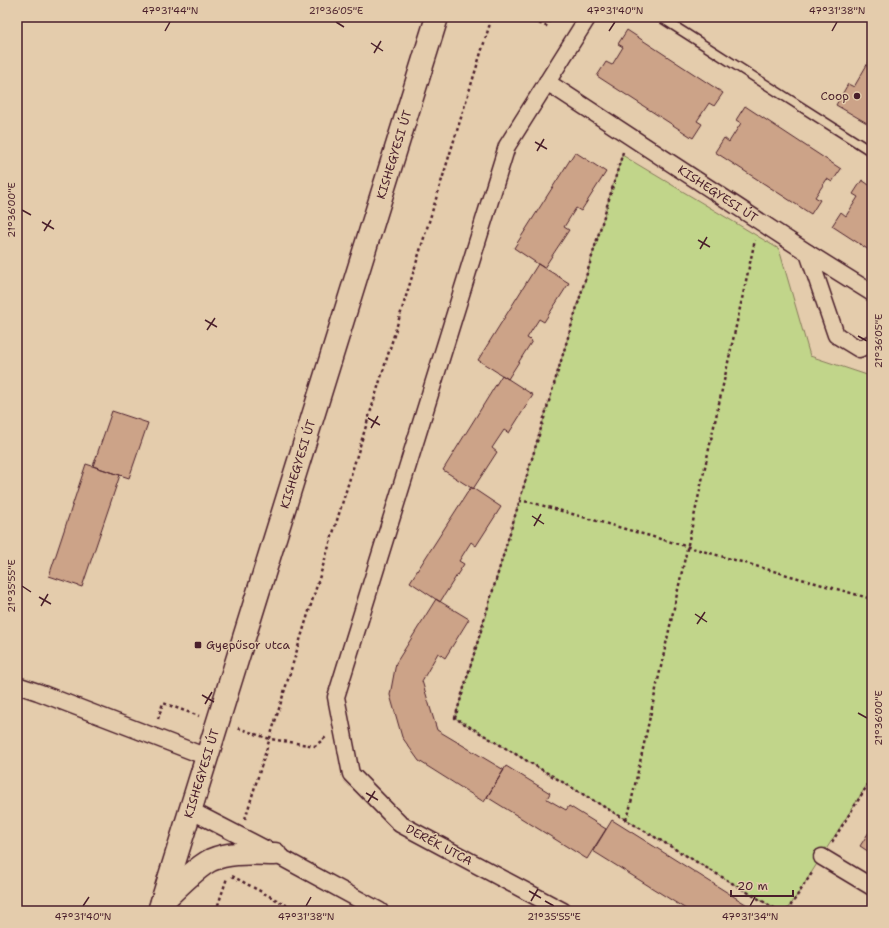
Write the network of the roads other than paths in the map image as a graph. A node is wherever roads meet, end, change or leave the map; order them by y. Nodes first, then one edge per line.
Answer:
1 (437, 17) edge
2 (588, 17) edge
3 (660, 17) edge
4 (547, 82) junction
5 (872, 152) edge
6 (808, 253) junction
7 (872, 293) edge
8 (872, 343) edge
9 (17, 685) edge
10 (207, 757) junction
11 (190, 810) junction
12 (276, 854) junction
13 (822, 857) dead end
14 (872, 887) edge
15 (160, 906) edge
16 (380, 911) edge
17 (563, 911) edge

1 - 10 street, KISHEGYESI ÚT
2 - 4 street
3 - 5 lane
4 - 6 street, KISHEGYESI ÚT
4 - 17 street, DERÉK UTCA
6 - 7 street, KISHEGYESI ÚT
6 - 8 street
9 - 10 street
10 - 11 street, KISHEGYESI ÚT
11 - 12 street
11 - 15 street, KISHEGYESI ÚT
12 - 15 street
12 - 16 street
13 - 14 street

